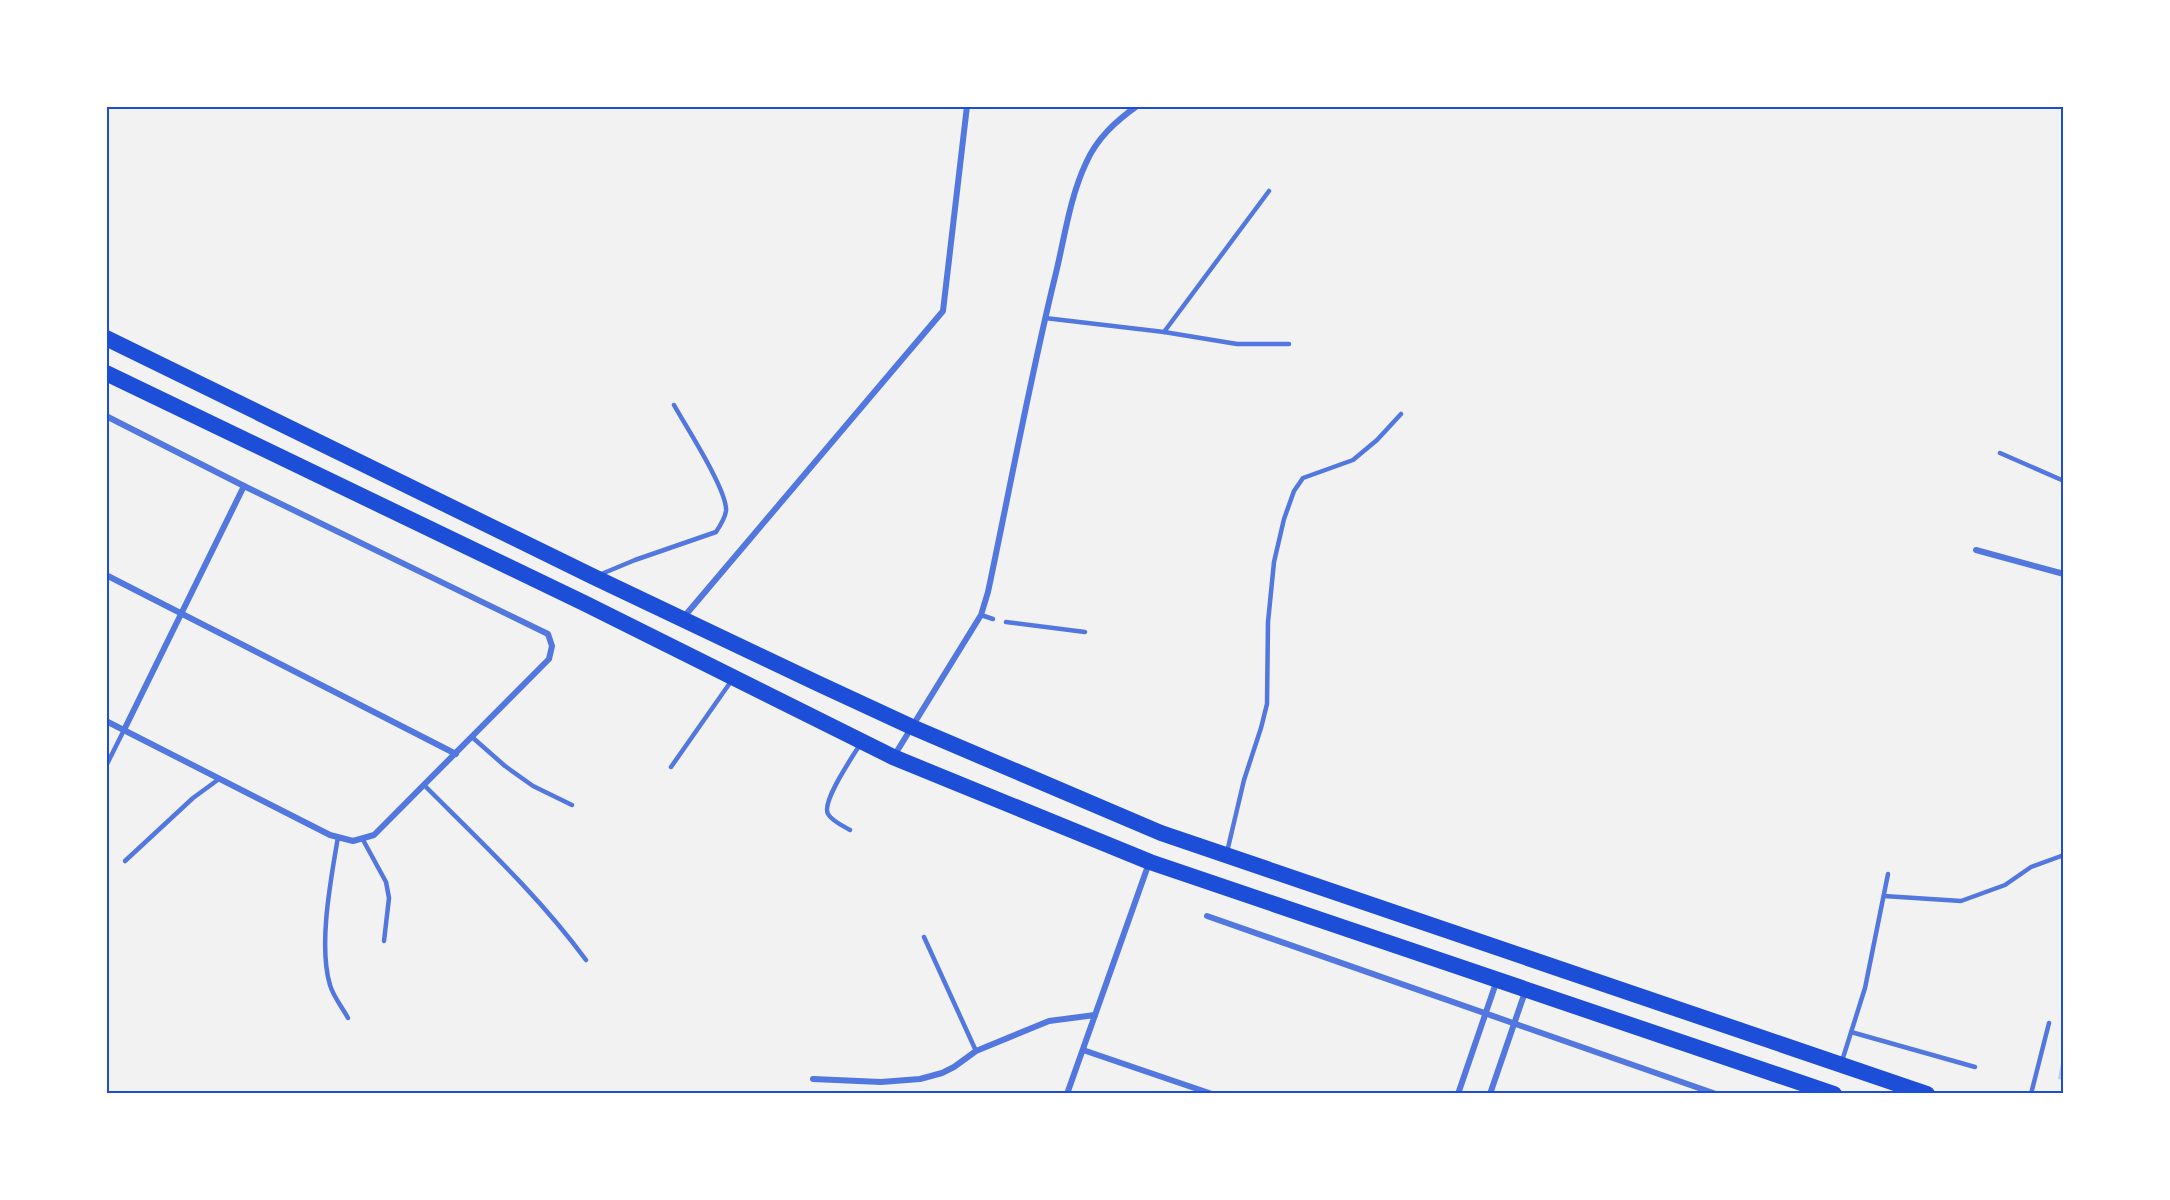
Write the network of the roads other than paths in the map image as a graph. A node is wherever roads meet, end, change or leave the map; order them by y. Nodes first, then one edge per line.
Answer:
1 (967, 106) edge
2 (1137, 106) edge
3 (1269, 191) dead end
4 (1045, 318) junction
5 (1164, 332) junction
6 (106, 338) edge
7 (1289, 344) dead end
8 (106, 373) edge
9 (674, 405) dead end
10 (1401, 414) dead end
11 (106, 416) edge
12 (2000, 453) dead end
13 (2064, 481) edge
14 (244, 486) junction
15 (1976, 550) dead end
16 (2064, 574) edge
17 (106, 575) edge
18 (594, 577) junction
19 (181, 614) junction
20 (981, 615) junction
21 (682, 619) junction
22 (993, 619) dead end
23 (1006, 622) dead end
24 (1085, 632) dead end
25 (734, 677) junction
26 (106, 721) edge
27 (912, 728) junction
28 (124, 730) junction
29 (472, 737) junction
30 (862, 741) junction
31 (456, 754) junction
32 (893, 757) junction
33 (106, 766) edge
34 (671, 767) dead end
35 (219, 779) junction
36 (424, 785) junction
37 (572, 805) dead end
38 (850, 830) dead end
39 (338, 837) junction
40 (362, 838) junction
41 (2064, 855) edge
42 (1226, 857) junction
43 (125, 861) dead end
44 (1149, 862) junction
45 (1888, 874) dead end
46 (1884, 896) junction
47 (1207, 916) dead end
48 (924, 938) dead end
49 (384, 941) dead end
50 (586, 960) dead end
51 (1497, 979) junction
52 (1525, 989) junction
53 (1485, 1014) junction
54 (1095, 1015) junction
55 (348, 1018) dead end
56 (2049, 1023) dead end
57 (1514, 1024) junction
58 (1851, 1032) junction
59 (1083, 1050) junction
60 (976, 1051) junction
61 (1841, 1064) junction
62 (1975, 1066) dead end
63 (813, 1079) dead end
64 (1067, 1094) edge
65 (1212, 1094) edge
66 (1458, 1094) edge
67 (1490, 1094) edge
68 (1716, 1094) edge
69 (1834, 1094) edge
70 (1927, 1094) edge
71 (2031, 1094) edge

1 - 21 street
2 - 4 street
3 - 5 lane
4 - 5 lane
4 - 20 street
5 - 7 lane
6 - 18 highway
8 - 25 highway
9 - 18 lane
10 - 42 lane
11 - 14 street
12 - 13 lane
14 - 19 street
14 - 29 street
15 - 16 street
17 - 19 street
18 - 21 highway
19 - 28 street
19 - 31 street
20 - 22 lane
20 - 27 street
21 - 27 highway
23 - 24 lane
25 - 30 highway
25 - 34 lane
26 - 28 street
27 - 32 street
27 - 42 highway
28 - 33 lane
28 - 35 street
29 - 31 street
29 - 37 lane
30 - 32 highway
30 - 38 lane
31 - 36 street
32 - 44 highway
35 - 39 street
35 - 43 lane
36 - 40 street
36 - 50 lane
39 - 40 street
39 - 55 lane
40 - 49 lane
41 - 46 lane
42 - 61 highway
44 - 51 highway
44 - 54 street
45 - 46 lane
46 - 58 lane
47 - 53 street
48 - 60 lane
51 - 52 highway
51 - 53 street
52 - 57 street
52 - 69 highway
53 - 57 street
53 - 66 street
54 - 59 street
54 - 60 street
56 - 71 lane
57 - 67 street
57 - 68 street
58 - 61 lane
58 - 62 lane
59 - 64 street
59 - 65 street
60 - 63 street
61 - 70 highway

